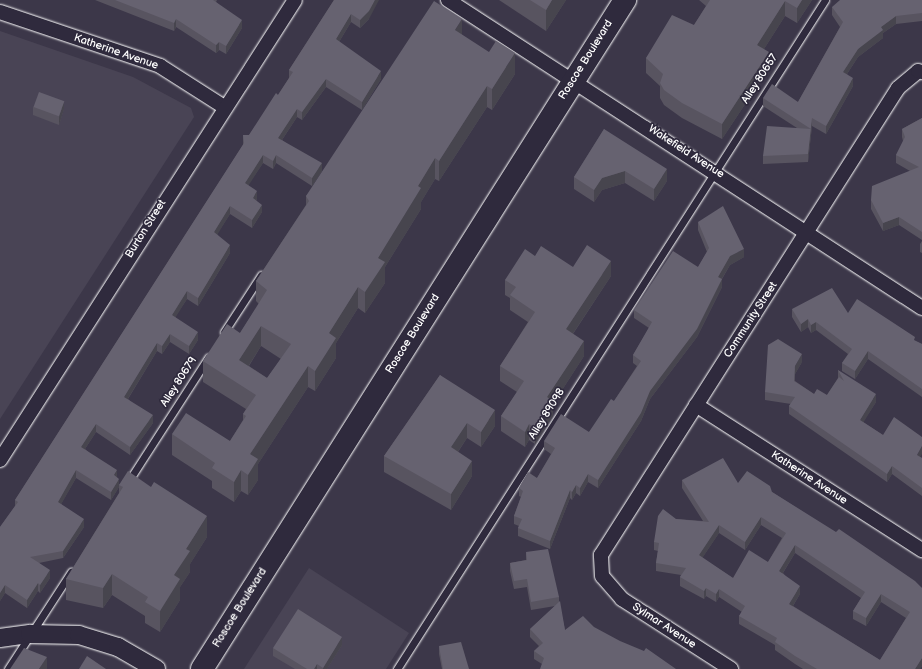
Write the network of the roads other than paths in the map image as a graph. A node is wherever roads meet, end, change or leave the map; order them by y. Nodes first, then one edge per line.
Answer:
1 (295, 0) edge
2 (448, 0) edge
3 (625, 0) edge
4 (825, 0) edge
5 (0, 12) edge
6 (920, 72) edge
7 (575, 79) junction
8 (224, 106) junction
9 (715, 171) junction
10 (807, 235) junction
11 (267, 266) edge
12 (922, 308) edge
13 (219, 340) edge
14 (215, 347) edge
15 (696, 405) junction
16 (0, 460) edge
17 (124, 488) edge
18 (922, 550) edge
19 (76, 562) edge
20 (602, 576) joint
21 (30, 634) junction
22 (0, 638) edge
23 (8, 669) edge
24 (156, 669) edge
25 (202, 669) edge
26 (397, 669) edge
27 (731, 669) edge

1 - 8 street, Burton Street
2 - 7 street, Wakefield Avenue
3 - 7 main road, Roscoe Boulevard
4 - 9 lane, Alley 80657
5 - 8 street, Katherine Avenue
6 - 10 street, Community Street
7 - 9 street, Wakefield Avenue
7 - 25 main road, Roscoe Boulevard
8 - 16 street, Burton Street
9 - 10 street, Wakefield Avenue
9 - 26 lane, Alley 89098
10 - 12 street, Wakefield Avenue
10 - 15 street, Community Street
11 - 13 lane
14 - 17 lane, Alley 80679
15 - 18 street, Katherine Avenue
15 - 20 street, Community Street
19 - 21 lane
20 - 27 street, Sylmar Avenue
21 - 22 street
21 - 23 lane
21 - 24 street

